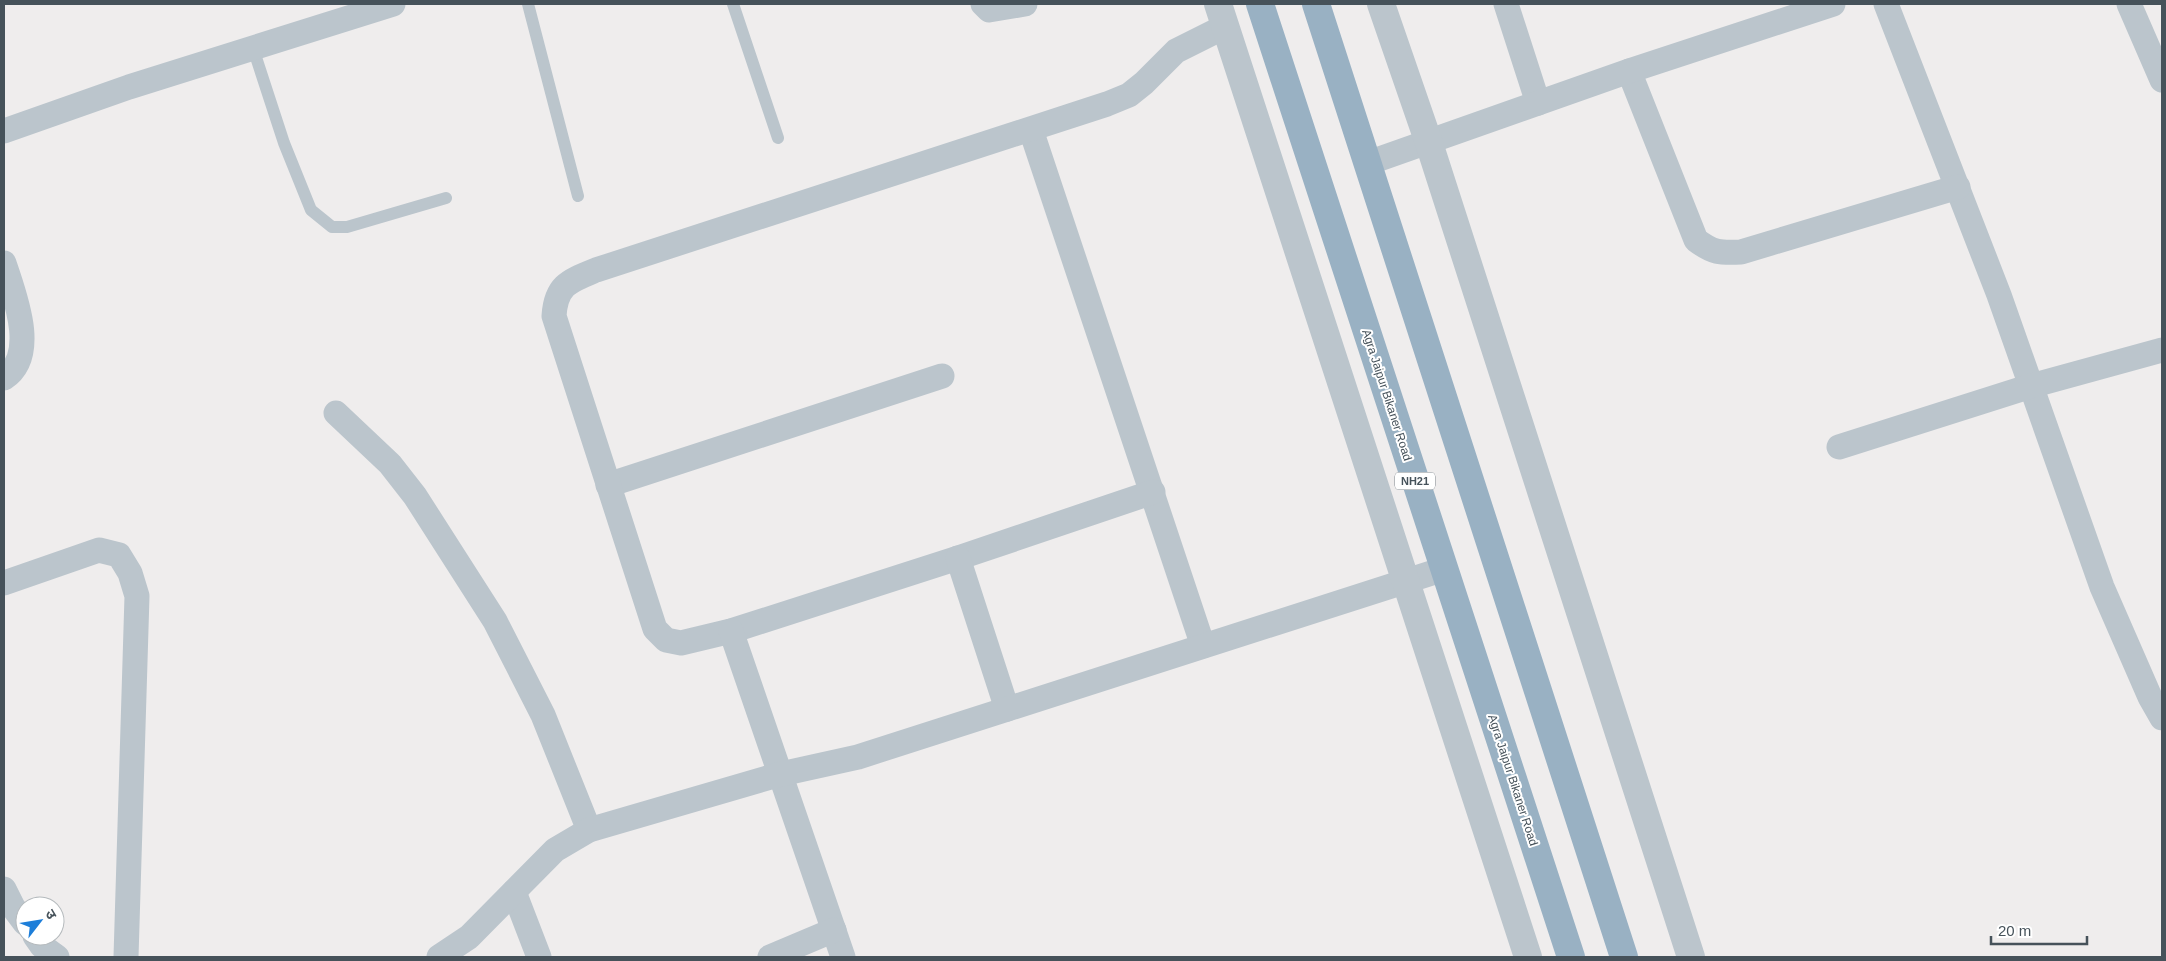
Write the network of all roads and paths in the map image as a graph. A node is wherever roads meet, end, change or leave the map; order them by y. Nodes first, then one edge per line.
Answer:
1 (393, 4) edge
2 (528, 4) edge
3 (733, 4) edge
4 (982, 4) edge
5 (1025, 4) edge
6 (1260, 4) edge
7 (1316, 4) edge
8 (1381, 4) edge
9 (1506, 4) edge
10 (1833, 4) edge
11 (1886, 4) edge
12 (2129, 4) edge
13 (1222, 15) edge
14 (244, 51) junction
15 (1628, 71) junction
16 (2162, 80) edge
17 (1538, 103) junction
18 (1031, 130) junction
19 (4, 131) edge
20 (778, 138) dead end
21 (1429, 143) junction
22 (1368, 163) junction
23 (1958, 187) junction
24 (578, 196) dead end
25 (446, 198) dead end
26 (4, 263) edge
27 (2162, 350) edge
28 (942, 376) dead end
29 (4, 378) edge
30 (2031, 386) junction
31 (336, 413) dead end
32 (1838, 447) dead end
33 (608, 485) junction
34 (1153, 492) junction
35 (958, 558) junction
36 (1444, 569) junction
37 (1405, 581) junction
38 (4, 583) edge
39 (730, 631) junction
40 (1203, 646) junction
41 (1008, 709) junction
42 (2162, 718) edge
43 (781, 774) junction
44 (589, 830) junction
45 (4, 888) edge
46 (514, 892) junction
47 (15, 911) edge
48 (834, 930) junction
49 (42, 946) edge
50 (57, 957) edge
51 (126, 957) edge
52 (439, 957) edge
53 (539, 957) edge
54 (770, 957) edge
55 (843, 957) edge
56 (1528, 957) edge
57 (1571, 957) edge
58 (1624, 957) edge
59 (1691, 957) edge

1 - 14 street
2 - 24 lane
3 - 20 lane
4 - 5 street
6 - 36 highway, Agra Jaipur Bikaner Road / NH21
7 - 22 highway
8 - 21 street
9 - 17 street
10 - 15 street
11 - 23 street
12 - 16 street
13 - 18 street
13 - 37 street
14 - 19 street
14 - 25 lane
15 - 17 street
15 - 23 street
17 - 21 street
18 - 33 street
18 - 34 street
21 - 22 street
21 - 59 street
22 - 58 highway
23 - 30 street
26 - 29 street
27 - 30 street
28 - 33 street
30 - 32 street
30 - 42 street
31 - 44 street
33 - 39 street
34 - 35 street
34 - 40 street
35 - 39 street
35 - 41 street
36 - 37 street
36 - 57 highway, Agra Jaipur Bikaner Road / NH21
37 - 40 street
37 - 56 street
38 - 51 street
39 - 43 street
40 - 41 street
41 - 43 street
43 - 44 street
43 - 48 street
44 - 46 street
45 - 47 street
46 - 52 street
46 - 53 street
48 - 54 street
48 - 55 street
49 - 50 street

